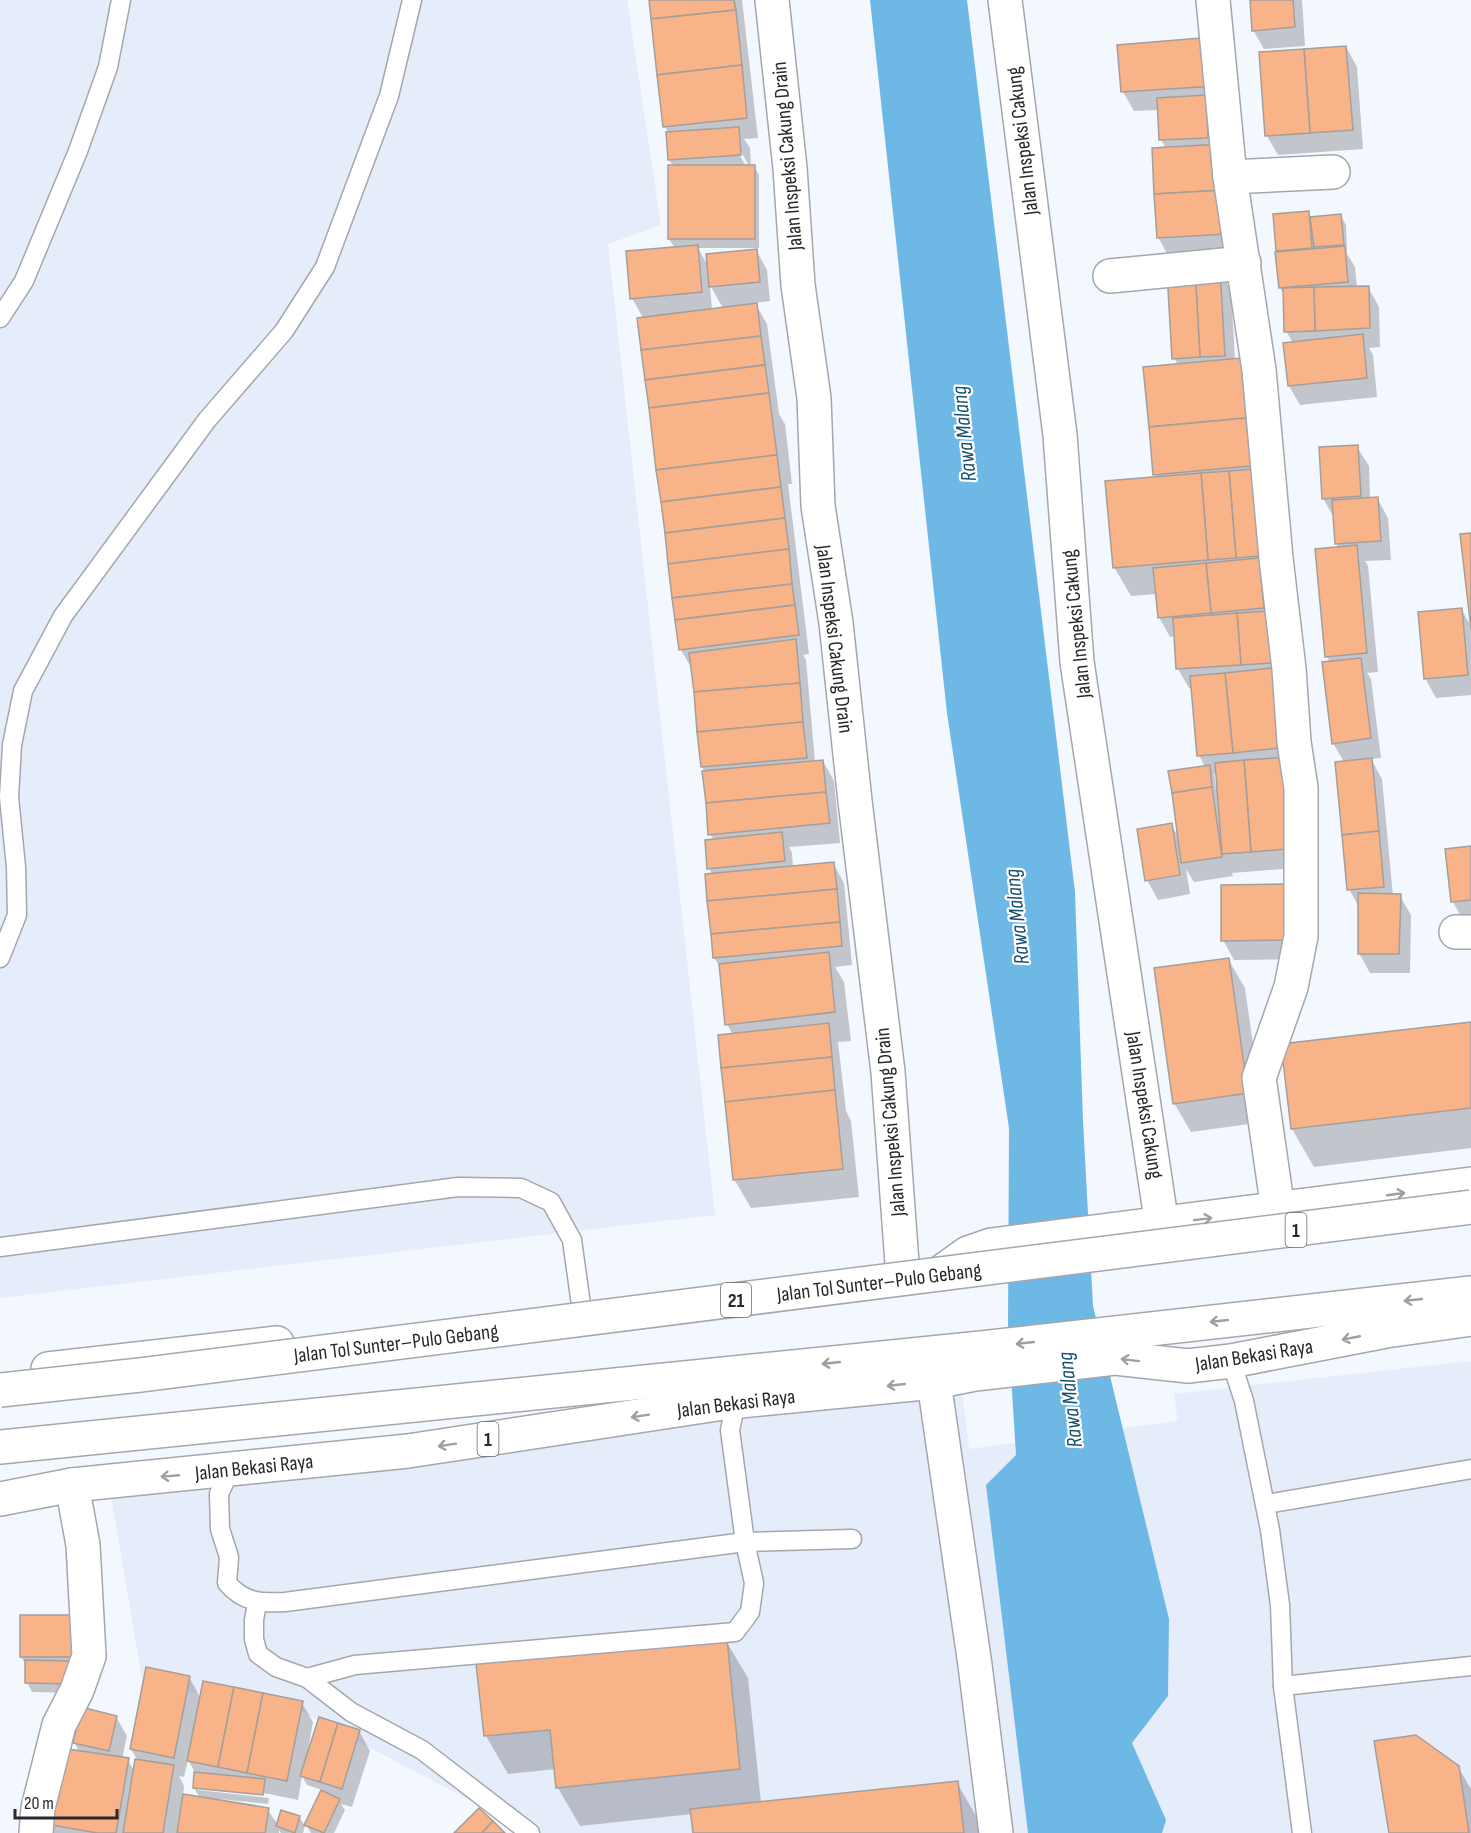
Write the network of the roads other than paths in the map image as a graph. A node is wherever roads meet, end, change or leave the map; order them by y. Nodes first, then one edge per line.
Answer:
1 (121, 0) edge
2 (412, 0) edge
3 (772, 0) edge
4 (1005, 0) edge
5 (1213, 0) edge
6 (1333, 172) dead end
7 (1230, 177) junction
8 (1244, 263) junction
9 (1110, 276) dead end
10 (0, 318) edge
11 (0, 958) edge
12 (1471, 1184) edge
13 (1471, 1209) edge
14 (1278, 1210) junction
15 (1164, 1234) junction
16 (0, 1247) edge
17 (903, 1277) junction
18 (1471, 1293) edge
19 (582, 1312) junction
20 (1471, 1319) edge
21 (1231, 1361) junction
22 (0, 1375) edge
23 (934, 1382) junction
24 (0, 1390) edge
25 (730, 1416) junction
26 (0, 1447) edge
27 (1471, 1469) edge
28 (224, 1482) junction
29 (72, 1485) junction
30 (0, 1499) edge
31 (1266, 1504) junction
32 (852, 1539) dead end
33 (745, 1542) junction
34 (257, 1604) junction
35 (1471, 1666) edge
36 (307, 1678) junction
37 (1283, 1686) junction
38 (36, 1833) edge
39 (530, 1833) edge
40 (996, 1833) edge
41 (1302, 1833) edge

1 - 10 lane
2 - 11 lane
3 - 17 main road, Jalan Inspeksi Cakung Drain
4 - 15 main road, Jalan Inspeksi Cakung
5 - 7 main road
6 - 7 main road
7 - 8 main road
8 - 9 main road
8 - 14 main road
14 -> 12 main road
13 - 15 main road, 1
13 - 24 main road, Jalan Tol Sunter–Pulo Gebang / 21, bridge
15 -> 14 main road
15 - 17 main road, 1, bridge
16 - 19 lane
17 - 19 main road, 1
18 -> 26 main road
19 - 22 main road, 1
20 -> 21 main road, Jalan Bekasi Raya / 1
21 -> 23 main road, Jalan Bekasi Raya / 1
21 - 31 lane
23 -> 25 main road, Jalan Bekasi Raya / 1
23 - 40 main road
25 -> 28 main road, Jalan Bekasi Raya / 1
25 - 33 lane
27 - 31 lane
28 -> 29 main road, Jalan Bekasi Raya / 1
28 - 34 lane
29 - 30 main road, Jalan Bekasi Raya / 1
29 - 38 main road
31 - 37 lane
32 - 33 lane
33 - 34 lane
33 - 36 lane
34 - 36 lane
35 - 37 lane
36 - 39 lane
37 - 41 lane

